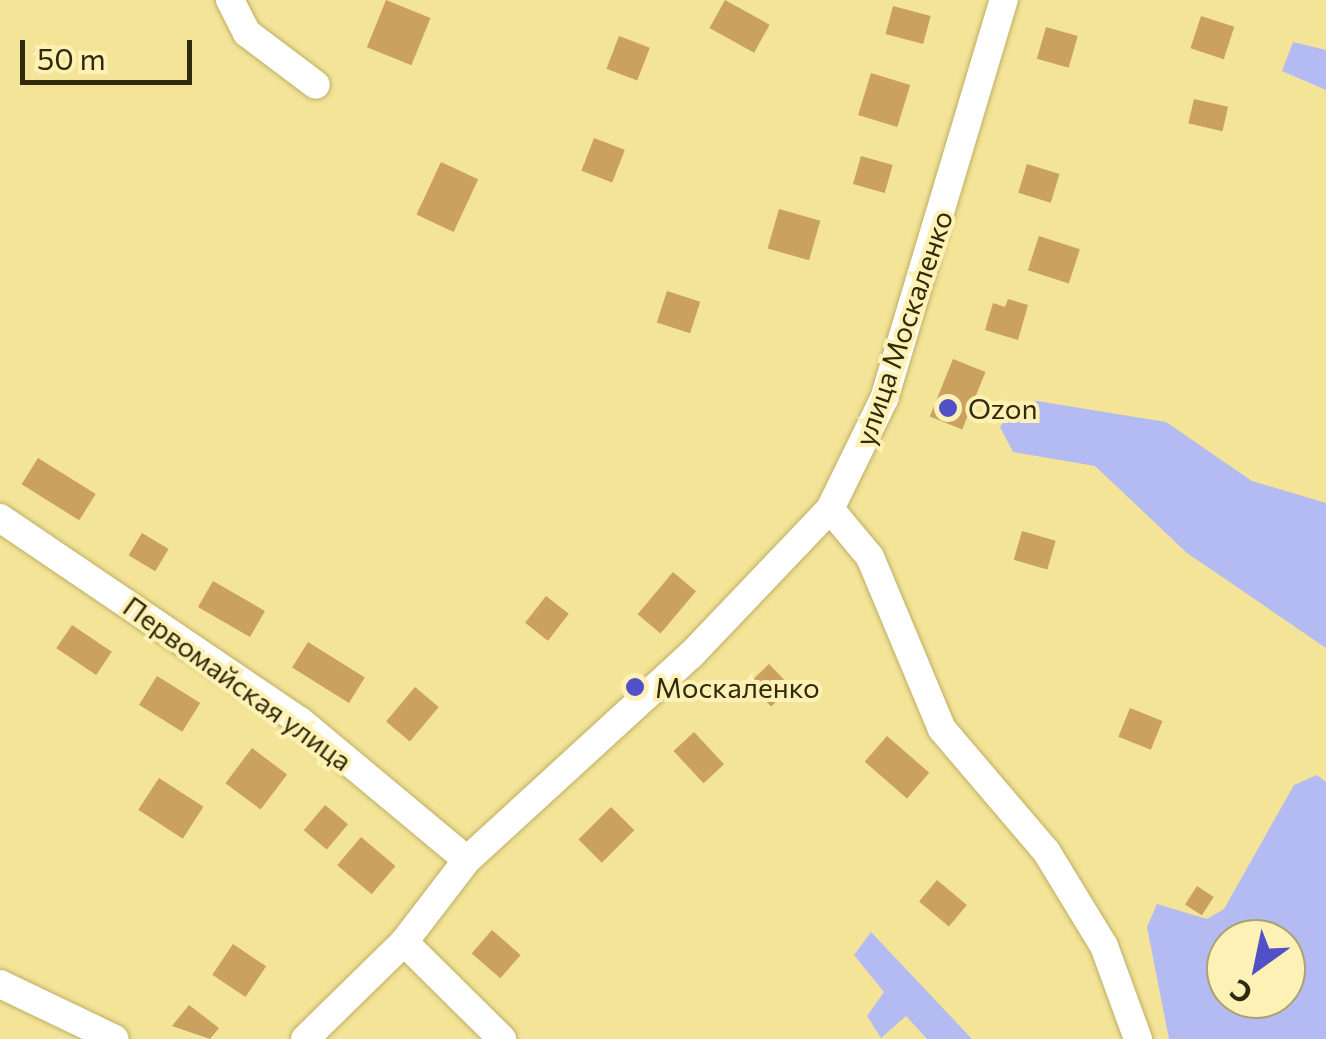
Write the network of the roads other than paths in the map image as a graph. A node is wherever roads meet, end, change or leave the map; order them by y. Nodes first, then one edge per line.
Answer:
1 (230, 0) edge
2 (1004, 0) edge
3 (316, 84) dead end
4 (830, 509) junction
5 (0, 518) edge
6 (468, 860) junction
7 (404, 942) junction
8 (0, 984) edge
9 (114, 1039) edge
10 (305, 1039) edge
11 (502, 1039) edge
12 (1138, 1039) edge

1 - 3 street
2 - 4 street, улица Москаленко
4 - 6 street, улица Москаленко
4 - 12 street
5 - 6 street, Первомайская улица
6 - 7 street, улица Москаленко
7 - 10 street, улица Москаленко
7 - 11 street
8 - 9 street

